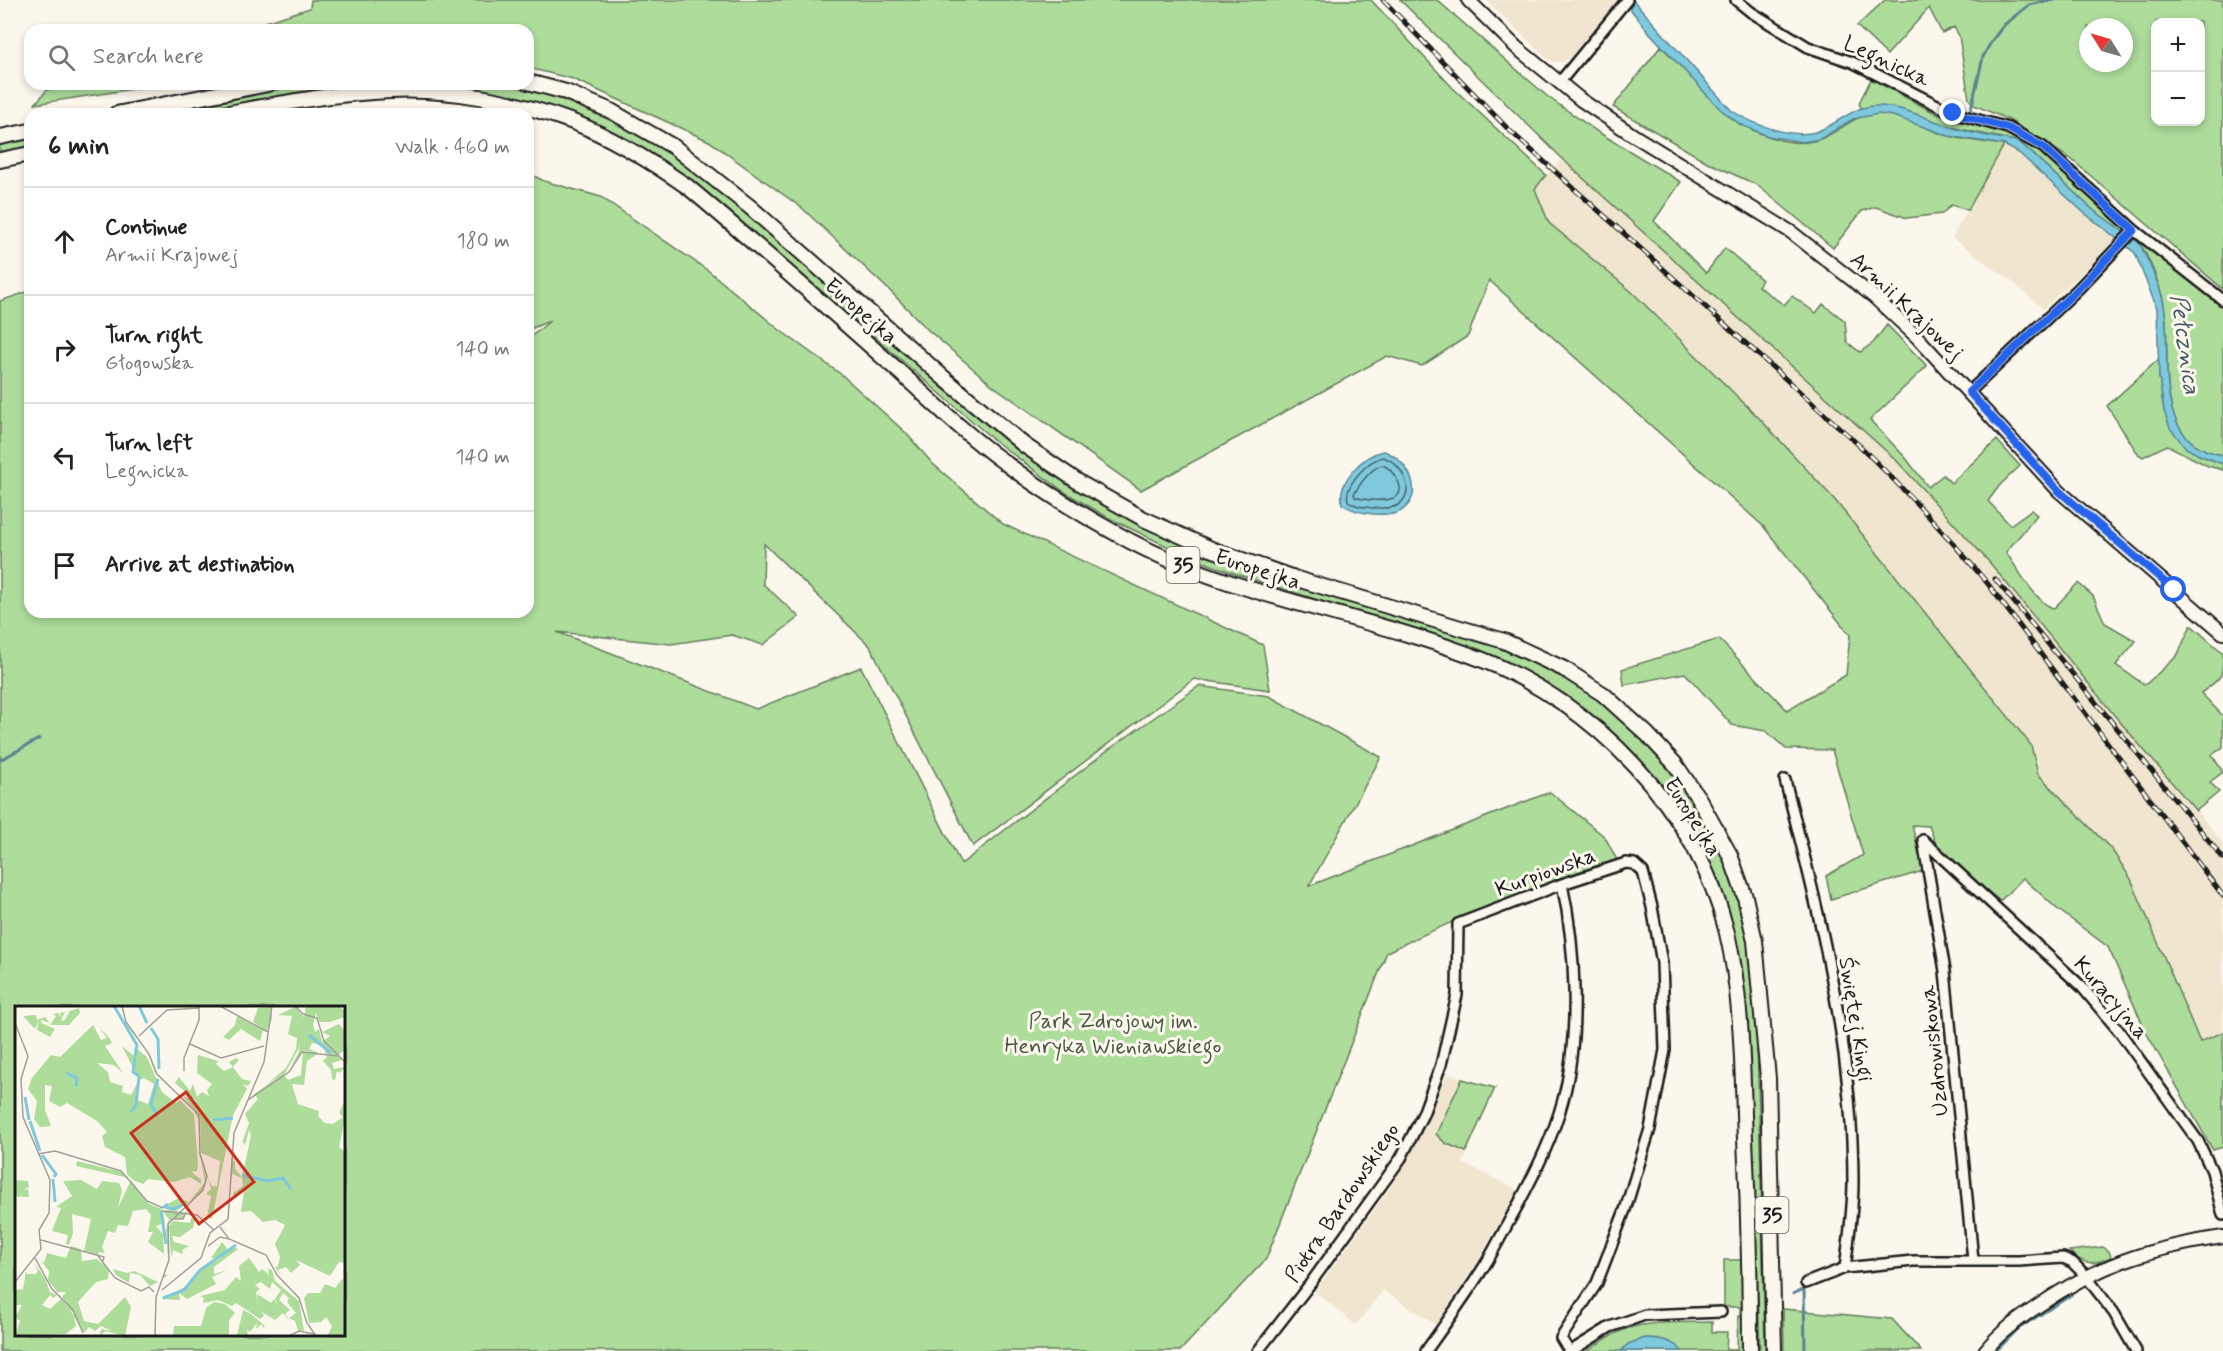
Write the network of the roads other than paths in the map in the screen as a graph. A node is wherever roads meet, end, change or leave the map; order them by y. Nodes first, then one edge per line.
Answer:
1 (1468, 0) edge
2 (1737, 0) edge
3 (1625, 2) edge
4 (1559, 83) junction
5 (534, 84) edge
6 (238, 90) edge
7 (146, 108) edge
8 (257, 108) edge
9 (526, 108) edge
10 (534, 110) edge
11 (24, 132) edge
12 (0, 137) edge
13 (24, 155) edge
14 (0, 160) edge
15 (2134, 230) junction
16 (2223, 300) edge
17 (1969, 392) junction
18 (2223, 633) edge
19 (1785, 780) dead end
20 (1923, 840) joint
21 (1562, 884) junction
22 (1458, 924) joint
23 (2223, 1215) edge
24 (2223, 1237) edge
25 (1973, 1260) junction
26 (1845, 1268) junction
27 (2086, 1276) junction
28 (1806, 1283) dead end
29 (1721, 1312) dead end
30 (1995, 1340) junction
31 (1258, 1351) edge
32 (1426, 1351) edge
33 (1570, 1351) edge
34 (1750, 1351) edge
35 (1774, 1351) edge
36 (1976, 1351) edge
37 (1985, 1351) edge
38 (2136, 1351) edge

1 - 4 main road, Armii Krajowej
2 - 15 street, Legnicka
3 - 4 street
4 - 17 main road, Armii Krajowej
5 - 35 main road, Europejka / 35
6 - 7 main road
8 - 9 main road, Europejka / 35
10 - 34 main road, Europejka / 35
11 - 12 main road
13 - 14 main road
15 - 16 street, Legnicka
15 - 17 street
17 - 18 main road, Armii Krajowej
19 - 26 street, Świętej Kingi
20 - 23 street, Kuracyjna
20 - 25 street, Uzdrowiskowa
21 - 22 street, Kurpiowska
21 - 32 street
21 - 33 street, Kurpiowska
22 - 31 street, Piotra Bardowskiego
24 - 27 main road
25 - 26 street
25 - 27 street
26 - 28 street
27 - 30 main road
27 - 38 street
29 - 33 street
30 - 36 main road
30 - 37 main road

